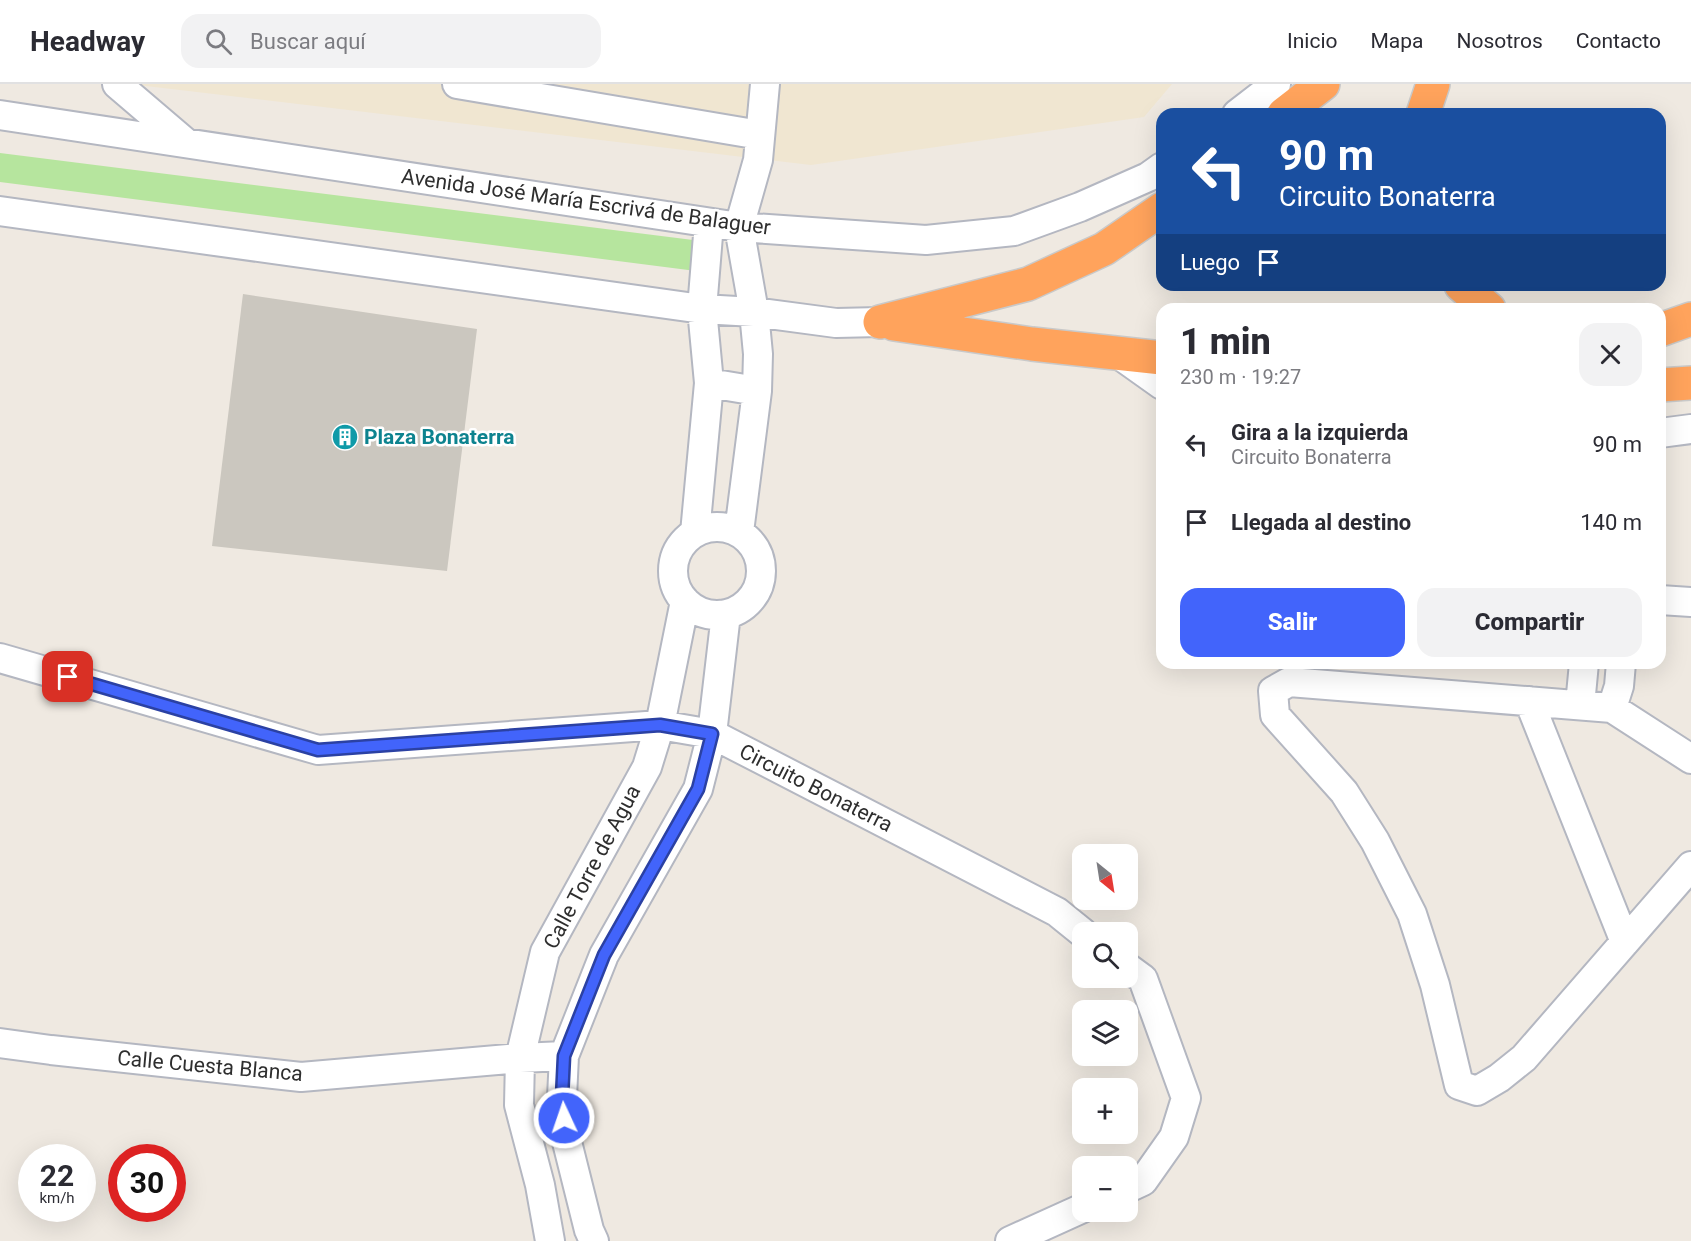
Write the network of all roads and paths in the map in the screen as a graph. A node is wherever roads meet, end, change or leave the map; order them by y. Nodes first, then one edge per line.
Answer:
1 (117, 84) edge
2 (457, 84) edge
3 (765, 84) edge
4 (1276, 84) edge
5 (1323, 84) edge
6 (1433, 84) edge
7 (1245, 108) edge
8 (1292, 108) edge
9 (1425, 108) edge
10 (0, 115) edge
11 (760, 135) junction
12 (186, 143) junction
13 (1156, 171) edge
14 (0, 211) edge
15 (1156, 212) edge
16 (709, 222) junction
17 (739, 227) junction
18 (1468, 291) edge
19 (1482, 303) edge
20 (702, 309) junction
21 (754, 312) junction
22 (1691, 319) edge
23 (880, 322) junction
24 (1666, 328) edge
25 (1117, 353) junction
26 (1156, 357) edge
27 (1156, 381) edge
28 (710, 383) junction
29 (1691, 383) edge
30 (1666, 385) edge
31 (757, 391) junction
32 (1691, 429) edge
33 (1666, 432) edge
34 (739, 532) junction
35 (695, 533) junction
36 (1666, 600) edge
37 (685, 601) junction
38 (1691, 602) edge
39 (726, 614) junction
40 (0, 658) edge
41 (1583, 669) edge
42 (1620, 669) edge
43 (1529, 701) junction
44 (1580, 705) junction
45 (1612, 708) junction
46 (660, 725) junction
47 (712, 734) junction
48 (1691, 759) edge
49 (1691, 866) edge
50 (1072, 924) edge
51 (1625, 942) junction
52 (1138, 975) edge
53 (0, 1042) edge
54 (564, 1056) junction
55 (520, 1058) junction
56 (1138, 1183) edge
57 (1072, 1213) edge
58 (550, 1241) edge
59 (594, 1241) edge
60 (1010, 1241) edge

1 - 12 street
2 - 11 street
3 - 11 street
4 - 7 street
5 - 8 highway
6 - 9 highway
10 - 12 street, Avenida José María Escrivá de Balaguer
11 - 17 street
12 - 16 street, Avenida José María Escrivá de Balaguer
13 - 17 street, Avenida José María Escrivá de Balaguer
14 - 20 street
15 - 23 highway
16 - 17 street, Avenida José María Escrivá de Balaguer
16 - 20 street
17 - 21 street
18 - 19 highway
20 - 21 street
20 - 28 street
21 - 23 street
21 - 31 street
22 - 24 highway
23 - 25 highway
25 - 26 highway
25 - 27 street
28 - 31 street
28 - 35 street
29 - 30 highway
31 - 34 street
32 - 33 street
34 - 35 street
34 - 39 street
35 - 37 street
36 - 38 street
37 - 39 street
37 - 46 street, Calle Torre de Agua
39 - 47 street
40 - 46 street, Circuito Bonaterra
41 - 44 street
42 - 45 street
43 - 44 street
43 - 51 street
43 - 51 street
44 - 45 street
45 - 48 street
46 - 47 street, Circuito Bonaterra
46 - 55 street, Calle Torre de Agua
47 - 50 street, Circuito Bonaterra
47 - 54 street
49 - 51 street
52 - 56 street
53 - 55 street, Calle Cuesta Blanca
54 - 55 street, Calle Cuesta Blanca
54 - 59 street
55 - 58 street, Calle Torre de Agua
57 - 60 street

